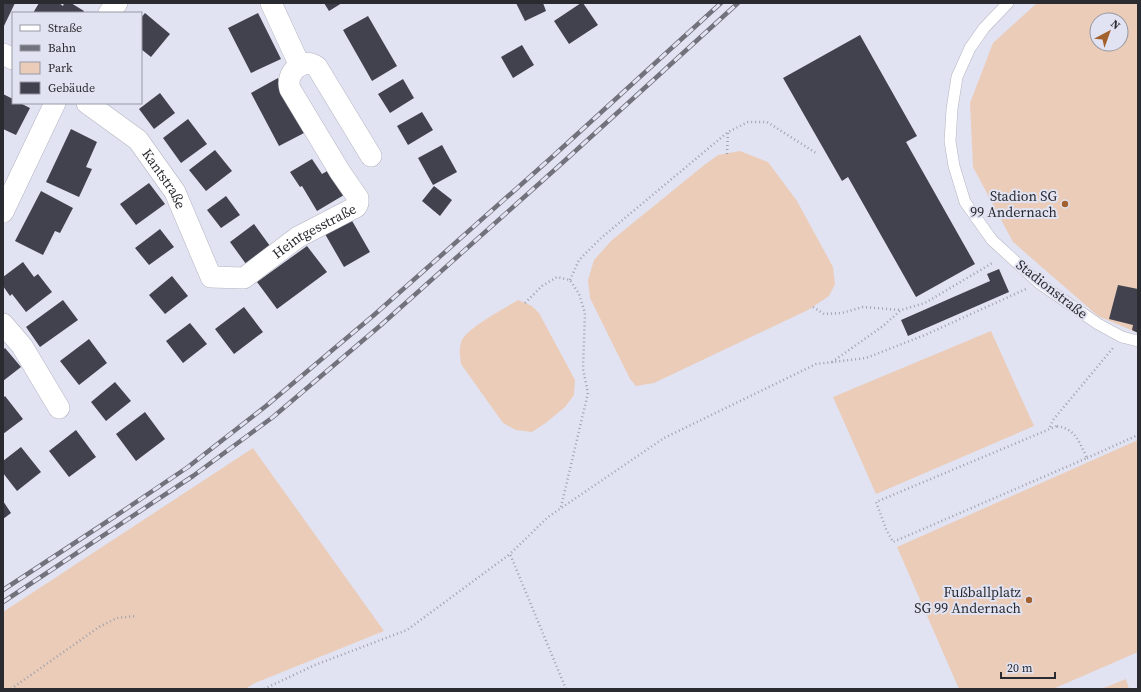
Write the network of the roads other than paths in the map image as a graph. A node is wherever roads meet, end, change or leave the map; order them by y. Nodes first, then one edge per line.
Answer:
1 (117, 3) edge
2 (271, 3) edge
3 (1008, 3) edge
4 (110, 12) edge
5 (3, 54) edge
6 (12, 59) edge
7 (300, 66) junction
8 (55, 104) edge
9 (88, 104) edge
10 (371, 156) dead end
11 (3, 212) edge
12 (211, 278) joint
13 (3, 324) edge
14 (1138, 341) edge
15 (59, 408) dead end

1 - 4 street
2 - 7 street
3 - 14 lane, Stadionstraße
5 - 6 street
7 - 10 street
7 - 12 street, Heintgesstraße
8 - 11 street
9 - 12 street, Kantstraße
13 - 15 street

